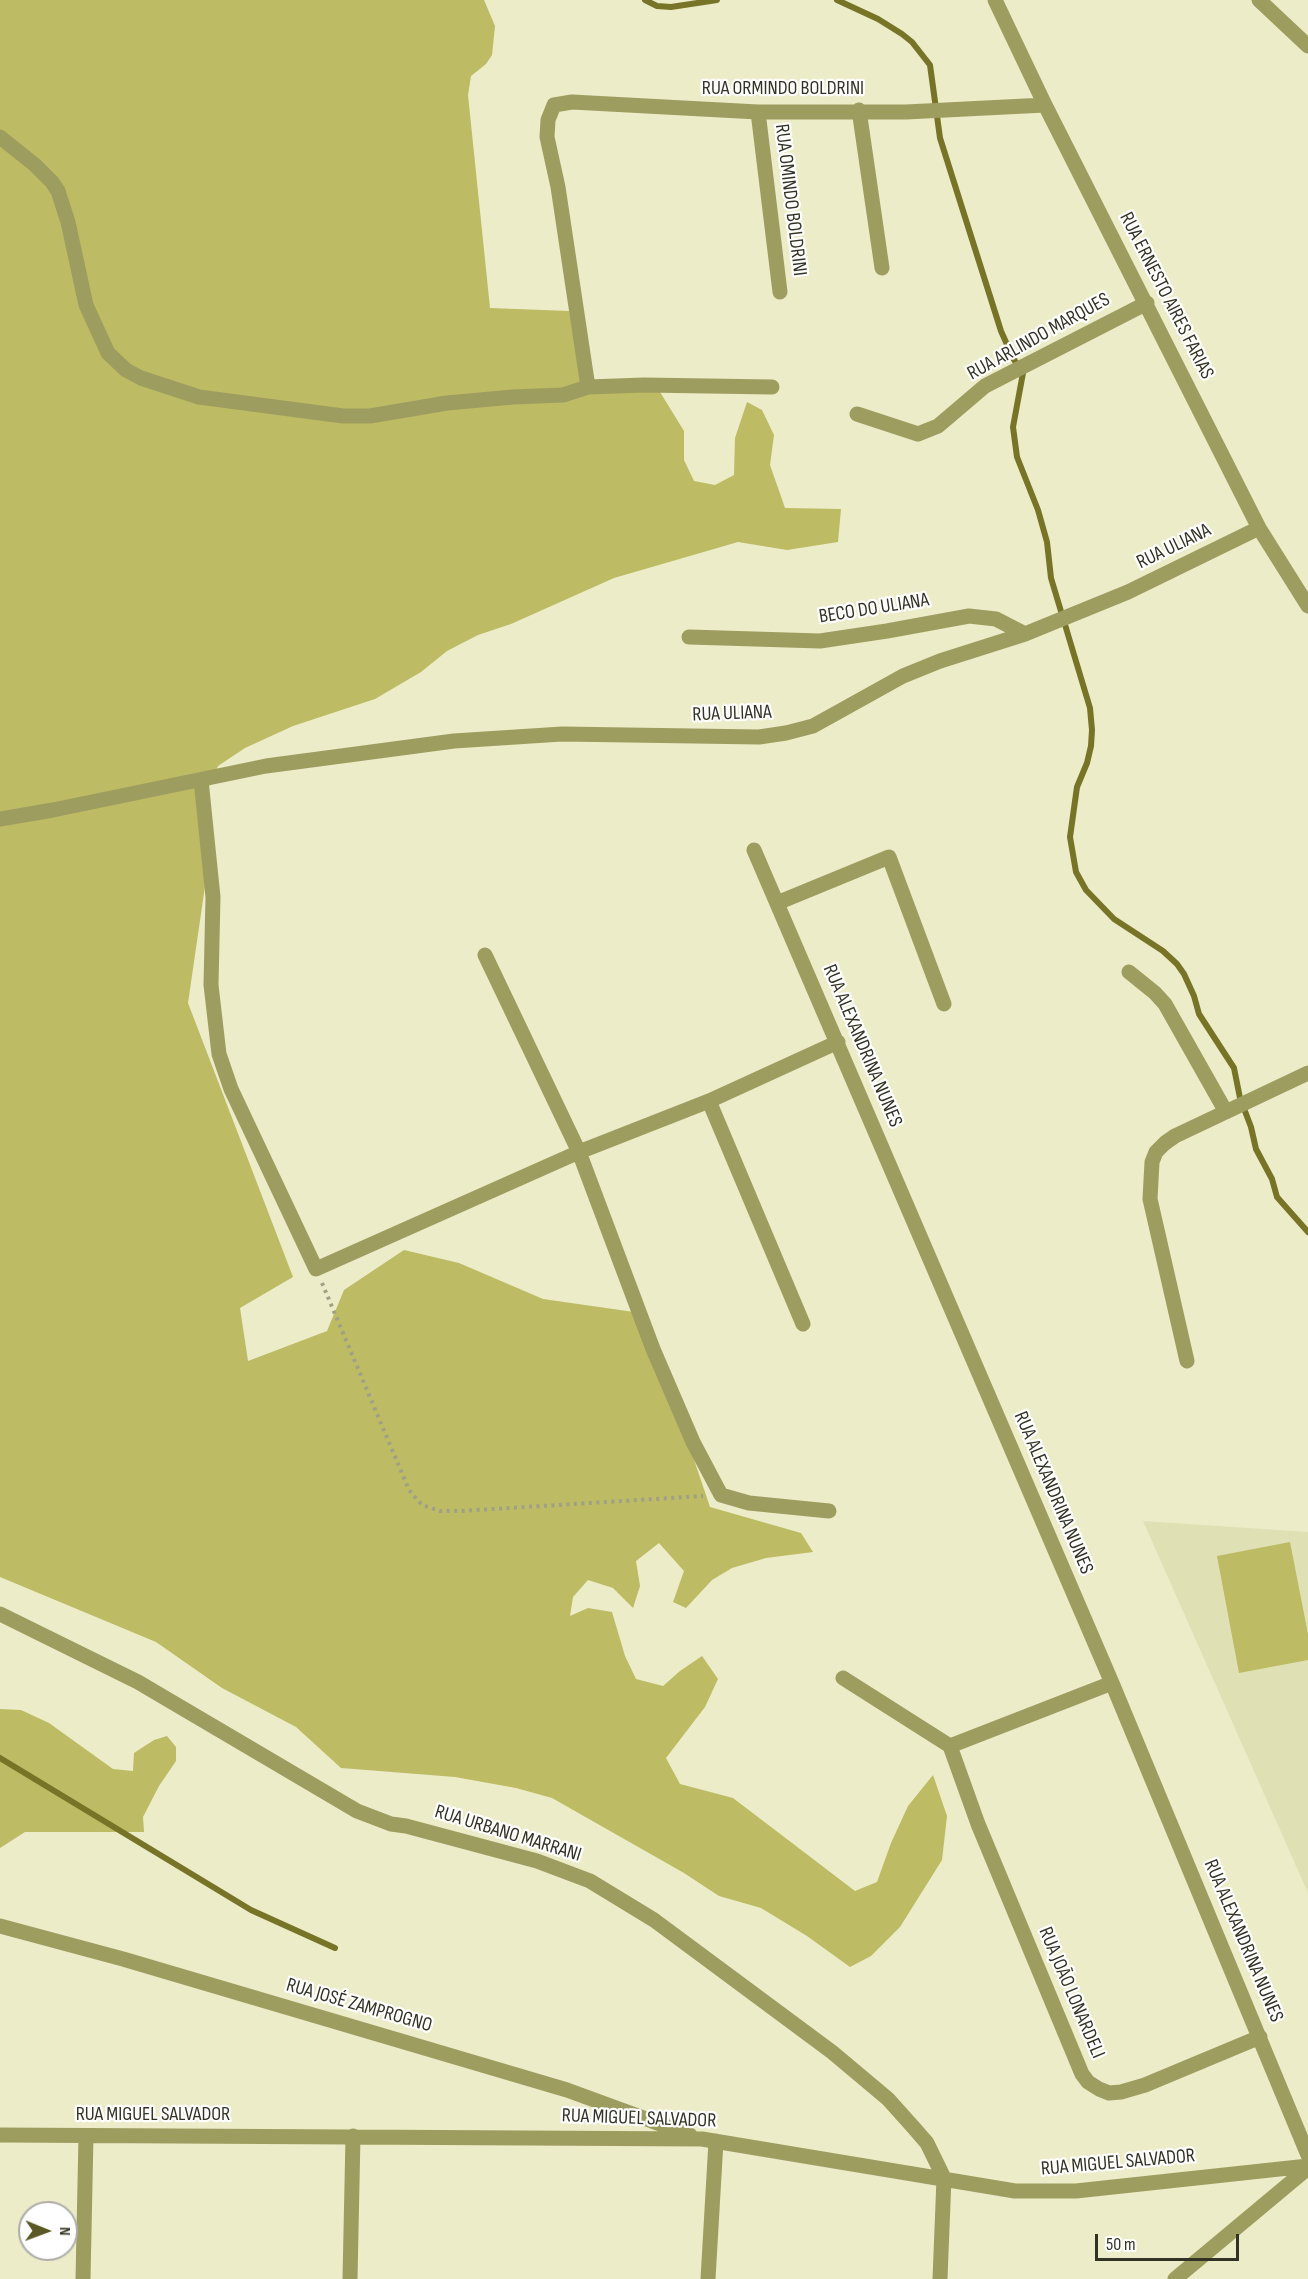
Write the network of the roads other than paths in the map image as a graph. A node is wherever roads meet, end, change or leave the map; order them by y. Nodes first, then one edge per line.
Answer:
1 (995, 0) edge
2 (1259, 0) edge
3 (1308, 46) edge
4 (1045, 105) junction
5 (858, 110) junction
6 (758, 112) junction
7 (0, 137) edge
8 (882, 268) dead end
9 (780, 292) dead end
10 (1147, 303) junction
11 (588, 387) junction
12 (772, 387) dead end
13 (857, 414) dead end
14 (1259, 528) junction
15 (1308, 606) edge
16 (1025, 634) junction
17 (689, 638) dead end
18 (201, 780) junction
19 (0, 819) edge
20 (754, 850) dead end
21 (777, 903) junction
22 (484, 955) dead end
23 (1129, 972) dead end
24 (944, 1004) dead end
25 (838, 1042) junction
26 (1308, 1073) edge
27 (709, 1101) junction
28 (1232, 1109) junction
29 (579, 1152) junction
30 (803, 1324) dead end
31 (1187, 1361) dead end
32 (829, 1511) dead end
33 (0, 1614) edge
34 (843, 1678) dead end
35 (1112, 1683) junction
36 (950, 1746) junction
37 (0, 1926) edge
38 (1260, 2037) junction
39 (0, 2135) edge
40 (86, 2136) junction
41 (353, 2136) junction
42 (709, 2140) junction
43 (1308, 2156) edge
44 (1308, 2167) edge
45 (945, 2178) junction
46 (83, 2279) edge
47 (350, 2279) edge
48 (708, 2279) edge
49 (940, 2279) edge
50 (1175, 2279) edge

1 - 4 street, RUA ERNESTO AIRES FARIAS
2 - 3 street
4 - 5 street, RUA ORMINDO BOLDRINI
4 - 10 street, RUA ERNESTO AIRES FARIAS
5 - 6 street, RUA ORMINDO BOLDRINI
5 - 8 street
6 - 9 street, RUA OMINDO BOLDRINI
6 - 11 street, RUA ORMINDO BOLDRINI
7 - 11 street
10 - 13 street, RUA ARLINDO MARQUES
10 - 14 street, RUA ERNESTO AIRES FARIAS
11 - 12 street
14 - 15 street, RUA ERNESTO AIRES FARIAS
14 - 16 street, RUA ULIANA
16 - 17 street, BECO DO ULIANA
16 - 18 street, RUA ULIANA
18 - 19 street, RUA ULIANA
18 - 29 street
20 - 21 street, RUA ALEXANDRINA NUNES
21 - 24 street
21 - 25 street, RUA ALEXANDRINA NUNES
22 - 29 street
23 - 28 street
25 - 27 street
25 - 35 street, RUA ALEXANDRINA NUNES
26 - 28 street
27 - 29 street
27 - 30 street
28 - 31 street
29 - 32 street
33 - 45 street, RUA URBANO MARRANI
34 - 36 street
35 - 36 street
35 - 38 street, RUA ALEXANDRINA NUNES
36 - 38 street, RUA JOÃO LONARDELI
37 - 42 street, RUA JOSÉ ZAMPROGNO
38 - 43 street, RUA ALEXANDRINA NUNES
39 - 40 street, RUA MIGUEL SALVADOR
40 - 41 street, RUA MIGUEL SALVADOR
40 - 46 street
41 - 42 street, RUA MIGUEL SALVADOR
41 - 47 street
42 - 45 street, RUA MIGUEL SALVADOR
42 - 48 street
44 - 45 street, RUA MIGUEL SALVADOR
44 - 50 street
45 - 49 street

